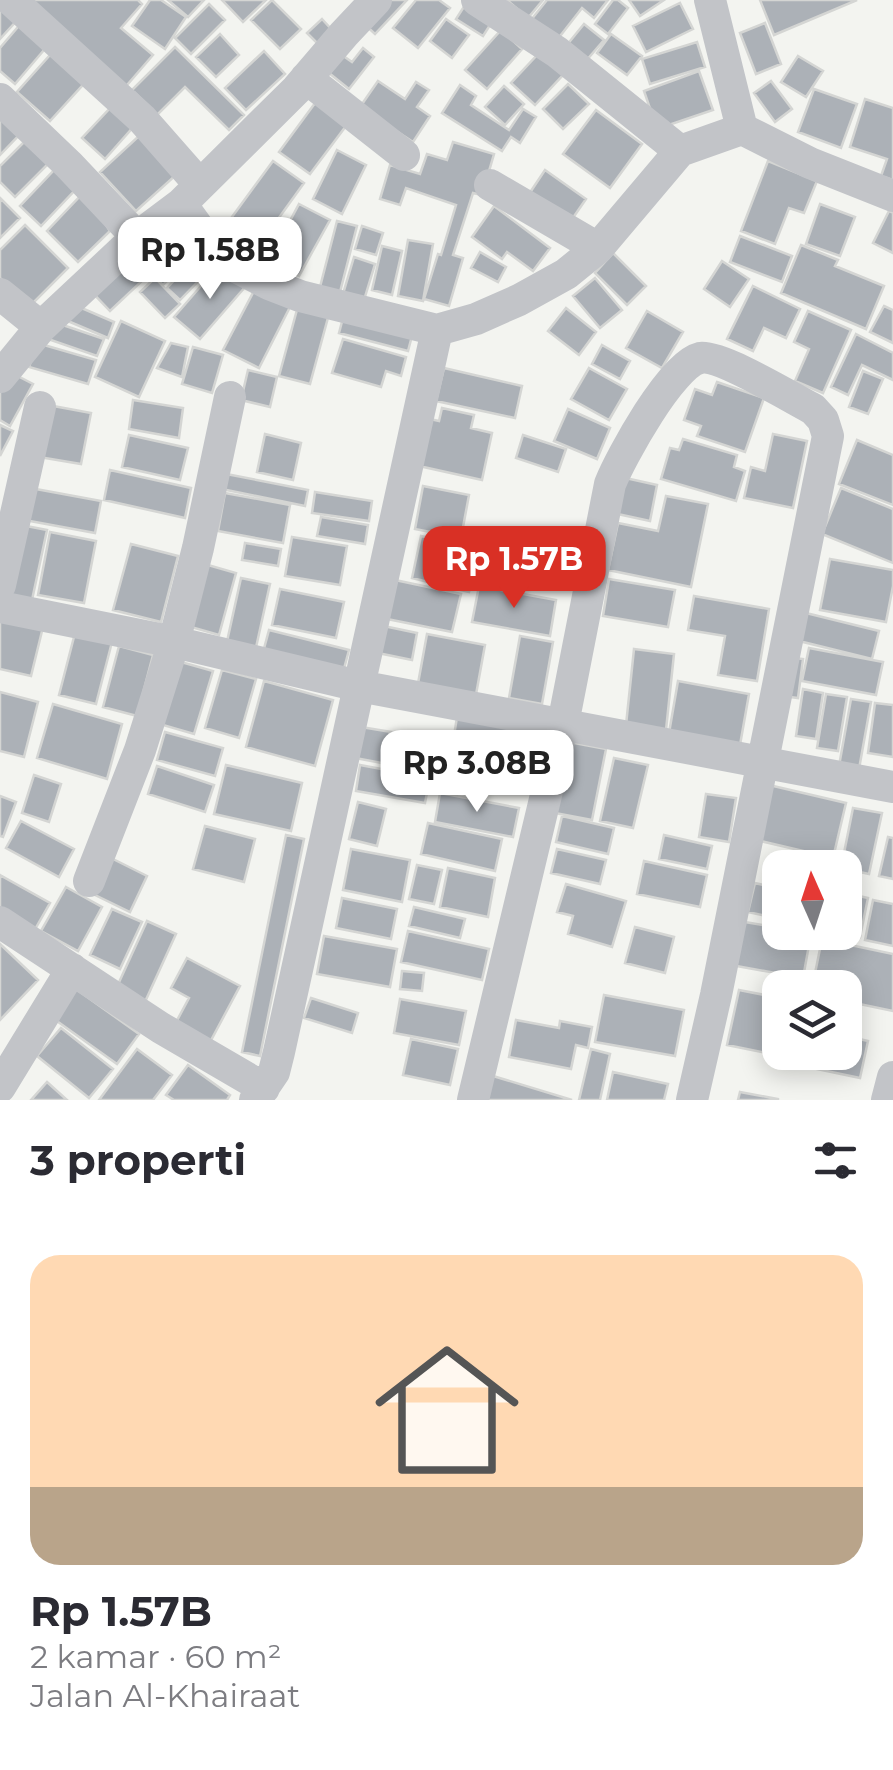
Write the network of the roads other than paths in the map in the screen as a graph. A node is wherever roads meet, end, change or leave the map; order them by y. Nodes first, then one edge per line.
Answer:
1 (11, 0) edge
2 (376, 0) edge
3 (478, 0) edge
4 (710, 0) edge
5 (306, 78) junction
6 (0, 100) edge
7 (742, 129) junction
8 (680, 151) junction
9 (404, 156) dead end
10 (490, 185) dead end
11 (190, 194) junction
12 (893, 196) edge
13 (137, 237) junction
14 (598, 248) junction
15 (0, 294) edge
16 (41, 327) junction
17 (437, 330) junction
18 (0, 377) edge
19 (230, 397) dead end
20 (40, 407) dead end
21 (0, 585) edge
22 (0, 607) edge
23 (174, 642) junction
24 (359, 686) junction
25 (564, 724) junction
26 (762, 760) junction
27 (893, 786) edge
28 (89, 881) dead end
29 (0, 922) edge
30 (72, 969) junction
31 (893, 1077) edge
32 (0, 1087) edge
33 (259, 1094) edge
34 (473, 1100) edge
35 (692, 1100) edge
36 (887, 1100) edge

1 - 11 street
2 - 5 street
3 - 8 street
4 - 7 street
5 - 9 street
5 - 11 street
6 - 13 street
7 - 8 street
7 - 12 street
8 - 14 street
10 - 14 street
11 - 13 street
11 - 17 street
13 - 16 street
14 - 17 street
15 - 16 street
16 - 18 street
17 - 24 street
19 - 23 street
20 - 21 street
22 - 23 street
23 - 24 street
23 - 28 street
24 - 25 street
24 - 33 street
25 - 26 street
25 - 26 street
25 - 34 street
26 - 27 street
26 - 35 street
29 - 30 street
30 - 32 street
30 - 33 street
31 - 36 street

